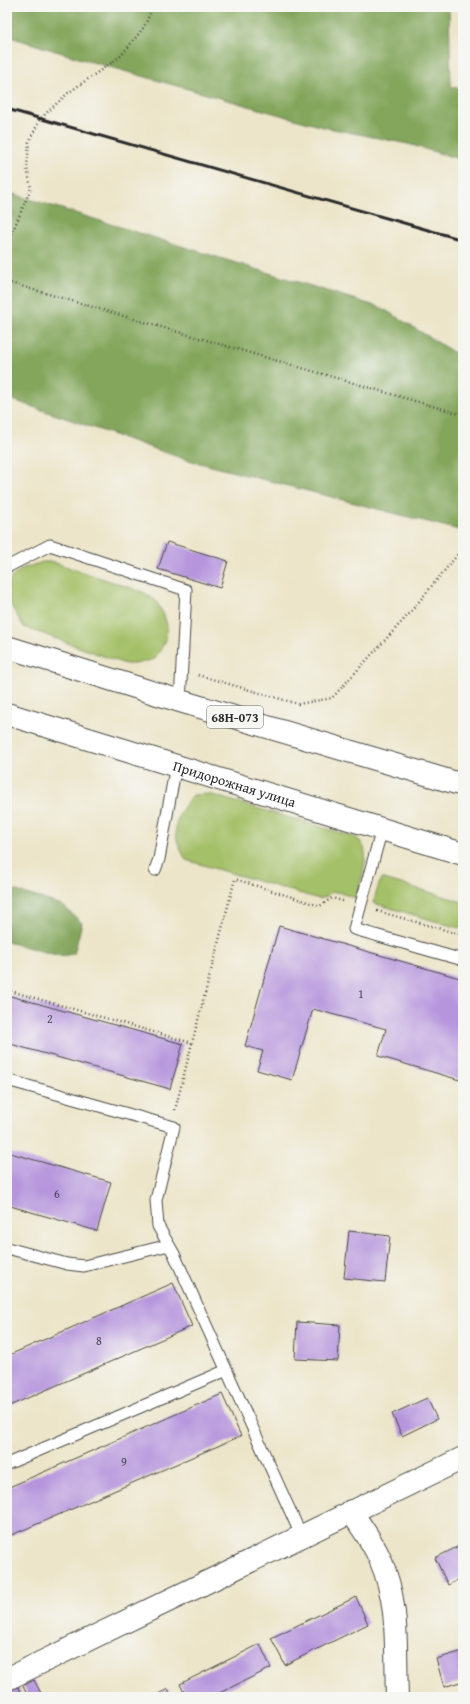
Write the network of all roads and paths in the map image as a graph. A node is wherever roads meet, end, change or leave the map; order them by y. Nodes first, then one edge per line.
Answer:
1 (153, 7) edge
2 (7, 241) edge
3 (7, 282) edge
4 (463, 415) edge
5 (463, 548) edge
6 (7, 568) edge
7 (7, 647) edge
8 (182, 670) junction
9 (180, 701) junction
10 (7, 714) edge
11 (176, 765) junction
12 (463, 785) edge
13 (382, 829) junction
14 (463, 854) edge
15 (155, 870) dead end
16 (360, 906) junction
17 (463, 935) edge
18 (463, 960) edge
19 (7, 990) edge
20 (192, 1042) junction
21 (7, 1080) edge
22 (170, 1126) junction
23 (169, 1245) junction
24 (7, 1248) edge
25 (227, 1370) junction
26 (463, 1458) edge
27 (7, 1464) edge
28 (352, 1511) junction
29 (302, 1536) junction
30 (7, 1679) edge
31 (397, 1697) edge

1 - 2 path
3 - 4 path
5 - 8 path
6 - 8 lane
7 - 9 main road, 68Н-073
8 - 9 lane
9 - 12 main road, 68Н-073
10 - 11 main road, Придорожная улица
11 - 13 main road, Придорожная улица
11 - 15 lane
13 - 14 main road, Придорожная улица
13 - 16 lane
16 - 17 path
16 - 18 lane
16 - 20 path
19 - 20 path
20 - 22 path
21 - 22 lane
22 - 23 lane
23 - 24 lane
23 - 25 lane
25 - 27 lane
25 - 29 lane
26 - 28 main road
28 - 29 main road
28 - 31 main road
29 - 30 main road

